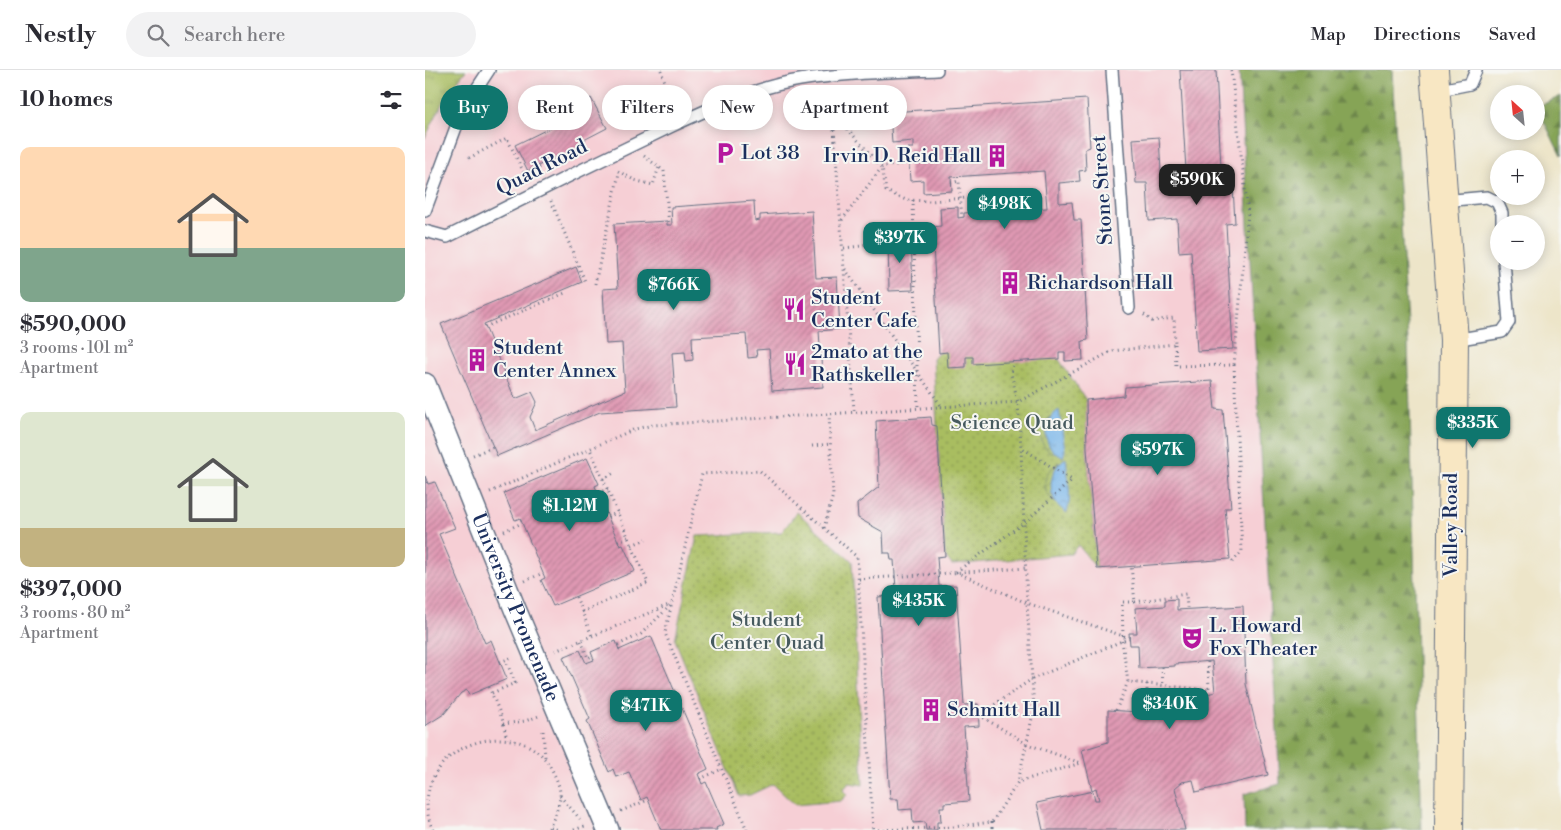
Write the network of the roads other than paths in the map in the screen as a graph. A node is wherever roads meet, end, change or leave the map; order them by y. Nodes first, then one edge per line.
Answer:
1 (489, 70) edge
2 (937, 70) edge
3 (1112, 70) edge
4 (1476, 70) edge
5 (1435, 80) edge
6 (1443, 201) junction
7 (425, 211) edge
8 (1501, 215) edge
9 (425, 231) edge
10 (1505, 270) edge
11 (1129, 308) dead end
12 (1454, 340) junction
13 (425, 384) edge
14 (425, 426) edge
15 (446, 437) junction
16 (599, 825) edge
17 (1449, 830) edge

1 - 7 lane
2 - 9 lane, Quad Road
3 - 11 lane, Stone Street
4 - 5 lane
5 - 6 main road, Valley Road
6 - 8 lane
6 - 12 main road, Valley Road
10 - 12 lane
12 - 17 main road, Valley Road
13 - 15 street, University Promenade
14 - 15 street
15 - 16 street, University Promenade

